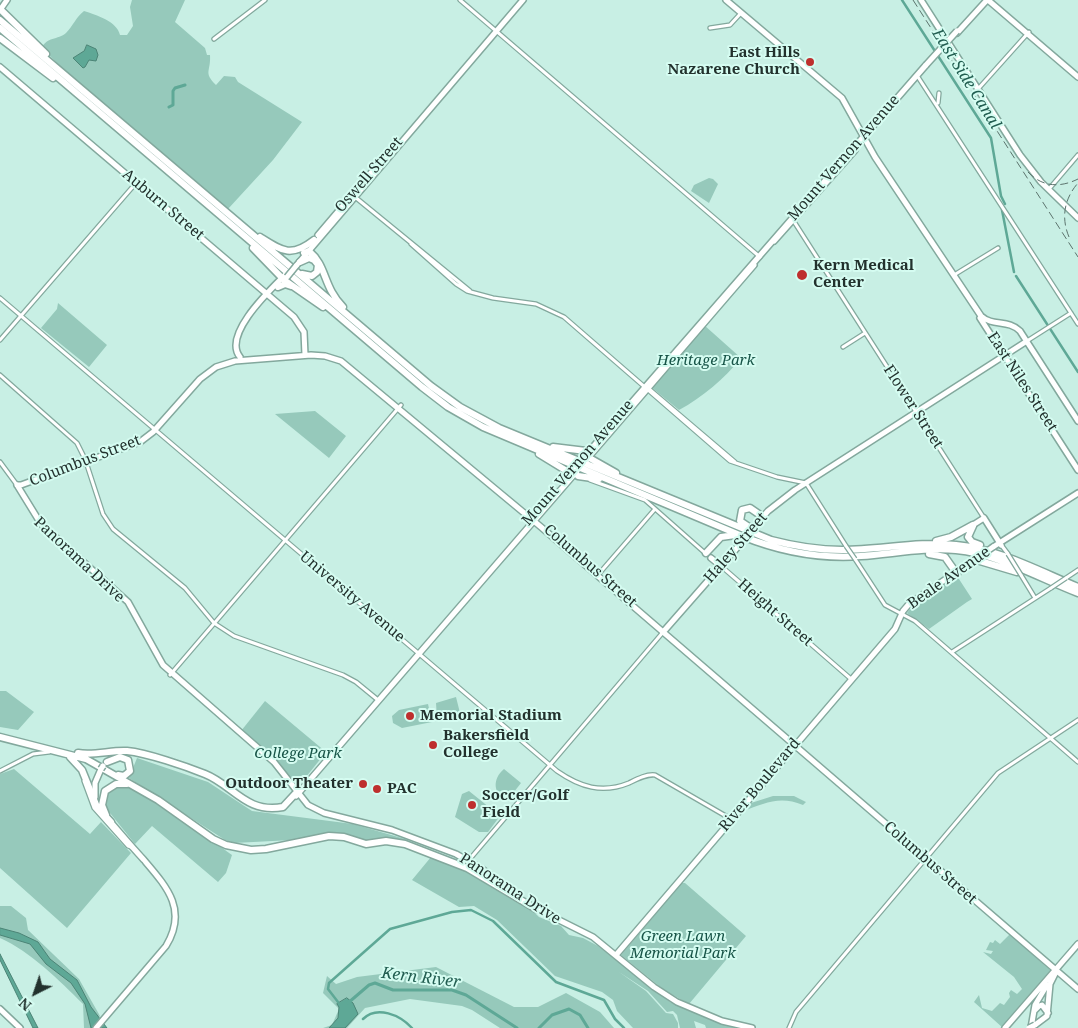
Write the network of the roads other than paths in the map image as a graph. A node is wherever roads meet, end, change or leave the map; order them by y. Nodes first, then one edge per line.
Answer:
1 (5, 0) edge
2 (265, 0) edge
3 (460, 0) edge
4 (522, 0) edge
5 (921, 0) edge
6 (982, 0) edge
7 (987, 0) edge
8 (993, 0) edge
9 (728, 1) edge
10 (0, 5) edge
11 (0, 10) edge
12 (742, 13) junction
13 (0, 20) edge
14 (0, 28) edge
15 (710, 28) dead end
16 (495, 30) junction
17 (957, 32) junction
18 (0, 33) edge
19 (1028, 33) junction
20 (0, 38) edge
21 (214, 39) dead end
22 (927, 66) junction
23 (0, 67) edge
24 (1068, 67) junction
25 (54, 74) junction
26 (66, 75) junction
27 (457, 75) junction
28 (1078, 75) edge
29 (916, 81) junction
30 (978, 90) junction
31 (939, 93) dead end
32 (938, 106) junction
33 (890, 108) junction
34 (106, 119) junction
35 (864, 137) junction
36 (1078, 155) edge
37 (136, 183) junction
38 (1049, 189) junction
39 (354, 196) junction
40 (1078, 218) edge
41 (792, 219) junction
42 (233, 222) junction
43 (314, 240) junction
44 (268, 248) junction
45 (998, 248) dead end
46 (306, 252) junction
47 (759, 256) junction
48 (296, 264) junction
49 (954, 276) junction
50 (284, 278) junction
51 (293, 286) junction
52 (278, 287) junction
53 (966, 294) junction
54 (269, 295) junction
55 (0, 298) edge
56 (1071, 313) junction
57 (22, 315) junction
58 (1078, 324) edge
59 (351, 326) junction
60 (362, 328) junction
61 (865, 332) junction
62 (0, 340) edge
63 (1027, 341) junction
64 (843, 347) dead end
65 (305, 354) junction
66 (1005, 355) junction
67 (240, 359) junction
68 (0, 375) edge
69 (646, 387) junction
70 (400, 407) junction
71 (916, 412) junction
72 (1078, 421) edge
73 (155, 428) junction
74 (526, 439) junction
75 (514, 440) junction
76 (587, 457) junction
77 (85, 460) junction
78 (0, 462) edge
79 (1078, 470) edge
80 (574, 473) junction
81 (795, 481) junction
82 (806, 483) junction
83 (17, 485) junction
84 (639, 486) junction
85 (627, 488) junction
86 (798, 488) junction
87 (1078, 493) edge
88 (551, 497) junction
89 (1078, 497) edge
90 (655, 509) junction
91 (754, 510) junction
92 (763, 517) junction
93 (984, 518) junction
94 (533, 519) junction
95 (973, 525) junction
96 (755, 526) junction
97 (551, 536) junction
98 (286, 540) junction
99 (759, 542) junction
100 (564, 543) junction
101 (1001, 544) junction
102 (790, 545) junction
103 (903, 547) junction
104 (895, 553) junction
105 (709, 556) junction
106 (980, 559) junction
107 (1020, 563) junction
108 (721, 566) junction
109 (1078, 570) edge
110 (956, 573) junction
111 (598, 575) junction
112 (1046, 580) junction
113 (1078, 587) edge
114 (1078, 594) edge
115 (1035, 598) junction
116 (902, 614) junction
117 (214, 624) junction
118 (664, 632) junction
119 (952, 652) junction
120 (418, 653) junction
121 (171, 674) junction
122 (851, 679) junction
123 (377, 700) junction
124 (1078, 720) edge
125 (0, 736) edge
126 (1051, 738) junction
127 (794, 745) junction
128 (58, 749) junction
129 (50, 750) junction
130 (134, 753) junction
131 (1078, 762) edge
132 (550, 765) junction
133 (104, 766) junction
134 (0, 770) edge
135 (149, 794) junction
136 (296, 794) junction
137 (731, 819) junction
138 (111, 822) junction
139 (132, 846) junction
140 (925, 858) junction
141 (469, 860) junction
142 (460, 864) junction
143 (536, 909) junction
144 (1078, 944) edge
145 (1078, 949) edge
146 (616, 955) junction
147 (1056, 972) junction
148 (1042, 989) junction
149 (1078, 989) edge
150 (0, 1009) edge
151 (1048, 1013) junction
152 (1032, 1018) junction
153 (1031, 1027) edge
154 (20, 1028) edge
155 (96, 1028) edge
156 (752, 1028) edge
157 (789, 1028) edge
158 (1005, 1028) edge

1 - 10 main road
1 - 11 main road
2 - 21 street
3 - 16 street
4 - 16 main road, Oswell Street
5 - 30 main road
6 - 17 main road, Mount Vernon Avenue
7 - 17 main road, Mount Vernon Avenue
7 - 19 main road
8 - 19 main road
9 - 12 main road, East Niles Street
11 - 26 highway
12 - 15 street
12 - 35 main road, East Niles Street
13 - 26 highway
14 - 25 highway
16 - 27 main road, Oswell Street
16 - 27 main road, Oswell Street
16 - 47 street
17 - 22 main road, Mount Vernon Avenue, bridge
18 - 25 highway
19 - 24 main road
19 - 24 main road
19 - 30 street
20 - 34 highway
22 - 29 main road, Mount Vernon Avenue
22 - 29 main road, Mount Vernon Avenue
23 - 37 main road, Auburn Street
24 - 28 main road
25 - 34 highway
26 - 42 highway
27 - 39 main road, Oswell Street
27 - 39 main road, Oswell Street
29 - 32 street
29 - 33 main road, Mount Vernon Avenue
30 - 38 main road
31 - 32 street
32 - 56 street
33 - 35 main road, Mount Vernon Avenue
33 - 35 main road, Mount Vernon Avenue
34 - 42 highway
35 - 41 main road, Mount Vernon Avenue
35 - 49 main road, East Niles Street
36 - 38 street
37 - 54 main road, Auburn Street
37 - 57 street
38 - 40 main road
39 - 43 main road, Oswell Street
39 - 46 main road, Oswell Street
39 - 69 street
41 - 47 main road, Mount Vernon Avenue
41 - 61 street, Flower Street
42 - 43 highway
42 - 44 highway
42 - 50 highway
42 - 59 highway
43 - 46 main road, Oswell Street
44 - 48 highway
44 - 60 highway
45 - 49 street
46 - 48 main road, Oswell Street
46 - 60 highway
47 - 69 main road, Mount Vernon Avenue
48 - 50 main road, Oswell Street, bridge
49 - 53 main road, East Niles Street
50 - 51 highway
50 - 52 main road, Oswell Street
50 - 54 main road, Oswell Street
51 - 52 highway
51 - 59 highway
52 - 54 main road, Oswell Street
53 - 63 main road, East Niles Street
53 - 66 main road, East Niles Street
54 - 65 main road, Auburn Street
54 - 67 main road, Oswell Street
55 - 57 street, University Avenue
56 - 58 street
56 - 63 street, Haley Street
57 - 62 street
57 - 73 street, University Avenue
59 - 75 highway
60 - 74 highway
61 - 64 street
61 - 71 street, Flower Street
63 - 66 main road, Haley Street
63 - 72 main road
65 - 67 main road, Columbus Street
65 - 70 main road, Columbus Street
66 - 71 main road, Haley Street
66 - 79 main road, East Niles Street
67 - 73 main road, Columbus Street
68 - 77 street
69 - 76 main road, Mount Vernon Avenue
69 - 81 street
70 - 94 main road, Columbus Street
70 - 98 street
71 - 82 main road, Haley Street
71 - 93 street, Flower Street
73 - 77 main road, Columbus Street
73 - 98 street, University Avenue
74 - 76 highway
74 - 84 highway
75 - 80 highway
75 - 85 highway
76 - 80 main road, Mount Vernon Avenue, bridge
76 - 84 highway
77 - 83 main road, Columbus Street
77 - 117 street
78 - 83 street, Panorama Drive
80 - 85 highway
80 - 88 main road, Mount Vernon Avenue
80 - 88 main road, Mount Vernon Avenue
80 - 90 street, Height Street
81 - 82 street
81 - 86 main road
82 - 86 main road, Haley Street
82 - 116 street, bridge
83 - 121 main road, Panorama Drive
84 - 102 highway
85 - 99 highway
86 - 92 main road, Haley Street
87 - 101 main road, Beale Avenue
88 - 94 main road, Mount Vernon Avenue
88 - 94 main road, Mount Vernon Avenue
89 - 101 main road, Beale Avenue
90 - 105 street, Height Street
90 - 111 street
91 - 92 highway
91 - 96 highway
91 - 102 highway
92 - 96 main road, Haley Street
93 - 95 main road
93 - 101 main road, Flower Street
94 - 97 main road, Columbus Street
94 - 100 main road, Columbus Street
94 - 120 main road, Mount Vernon Avenue
95 - 103 highway
95 - 107 highway
96 - 108 main road, Haley Street, bridge
97 - 100 main road
97 - 111 main road, Columbus Street
98 - 117 street
98 - 120 street, University Avenue
99 - 104 highway
99 - 105 highway
100 - 111 main road, Columbus Street
101 - 106 main road, Beale Avenue, bridge
101 - 115 street, Flower Street, bridge
102 - 103 highway
103 - 107 highway
104 - 110 highway
104 - 112 highway
105 - 108 main road, Height Street
106 - 110 main road, Beale Avenue
106 - 112 highway
107 - 113 highway
108 - 118 main road, Haley Street
108 - 122 street, Height Street
109 - 115 street, bridge
110 - 116 main road, Beale Avenue
111 - 118 main road, Columbus Street
112 - 114 highway
115 - 119 street
116 - 119 street
116 - 122 main road, River Boulevard
117 - 121 street
117 - 123 street
118 - 127 main road, Columbus Street
118 - 132 street, Haley Street
119 - 126 street
120 - 123 main road, Mount Vernon Avenue
120 - 132 street, University Avenue
121 - 136 main road, Panorama Drive
122 - 127 main road, River Boulevard
123 - 136 main road, Mount Vernon Avenue
124 - 126 street
125 - 128 highway
125 - 129 highway
126 - 131 street
126 - 140 street
127 - 137 main road, River Boulevard
127 - 140 main road, Columbus Street
128 - 130 highway, Mount Vernon Avenue
128 - 133 highway
129 - 135 highway
129 - 138 highway
130 - 133 highway
130 - 136 highway, Mount Vernon Avenue
132 - 137 street, University Avenue
132 - 141 street, Haley Street
133 - 138 main road
134 - 139 street
135 - 138 highway
135 - 142 highway
136 - 141 main road, Panorama Drive
137 - 146 main road, River Boulevard
138 - 139 main road
139 - 155 main road
140 - 147 main road, Columbus Street
140 - 157 street
141 - 142 highway
141 - 143 main road, Panorama Drive
142 - 143 highway
143 - 146 main road, Panorama Drive
144 - 147 main road
145 - 147 main road
146 - 156 main road, Panorama Drive
147 - 148 main road
147 - 149 main road, Columbus Street
147 - 151 main road
148 - 152 main road
148 - 153 main road
148 - 158 main road
150 - 154 main road
151 - 152 main road
151 - 153 main road
152 - 153 main road

